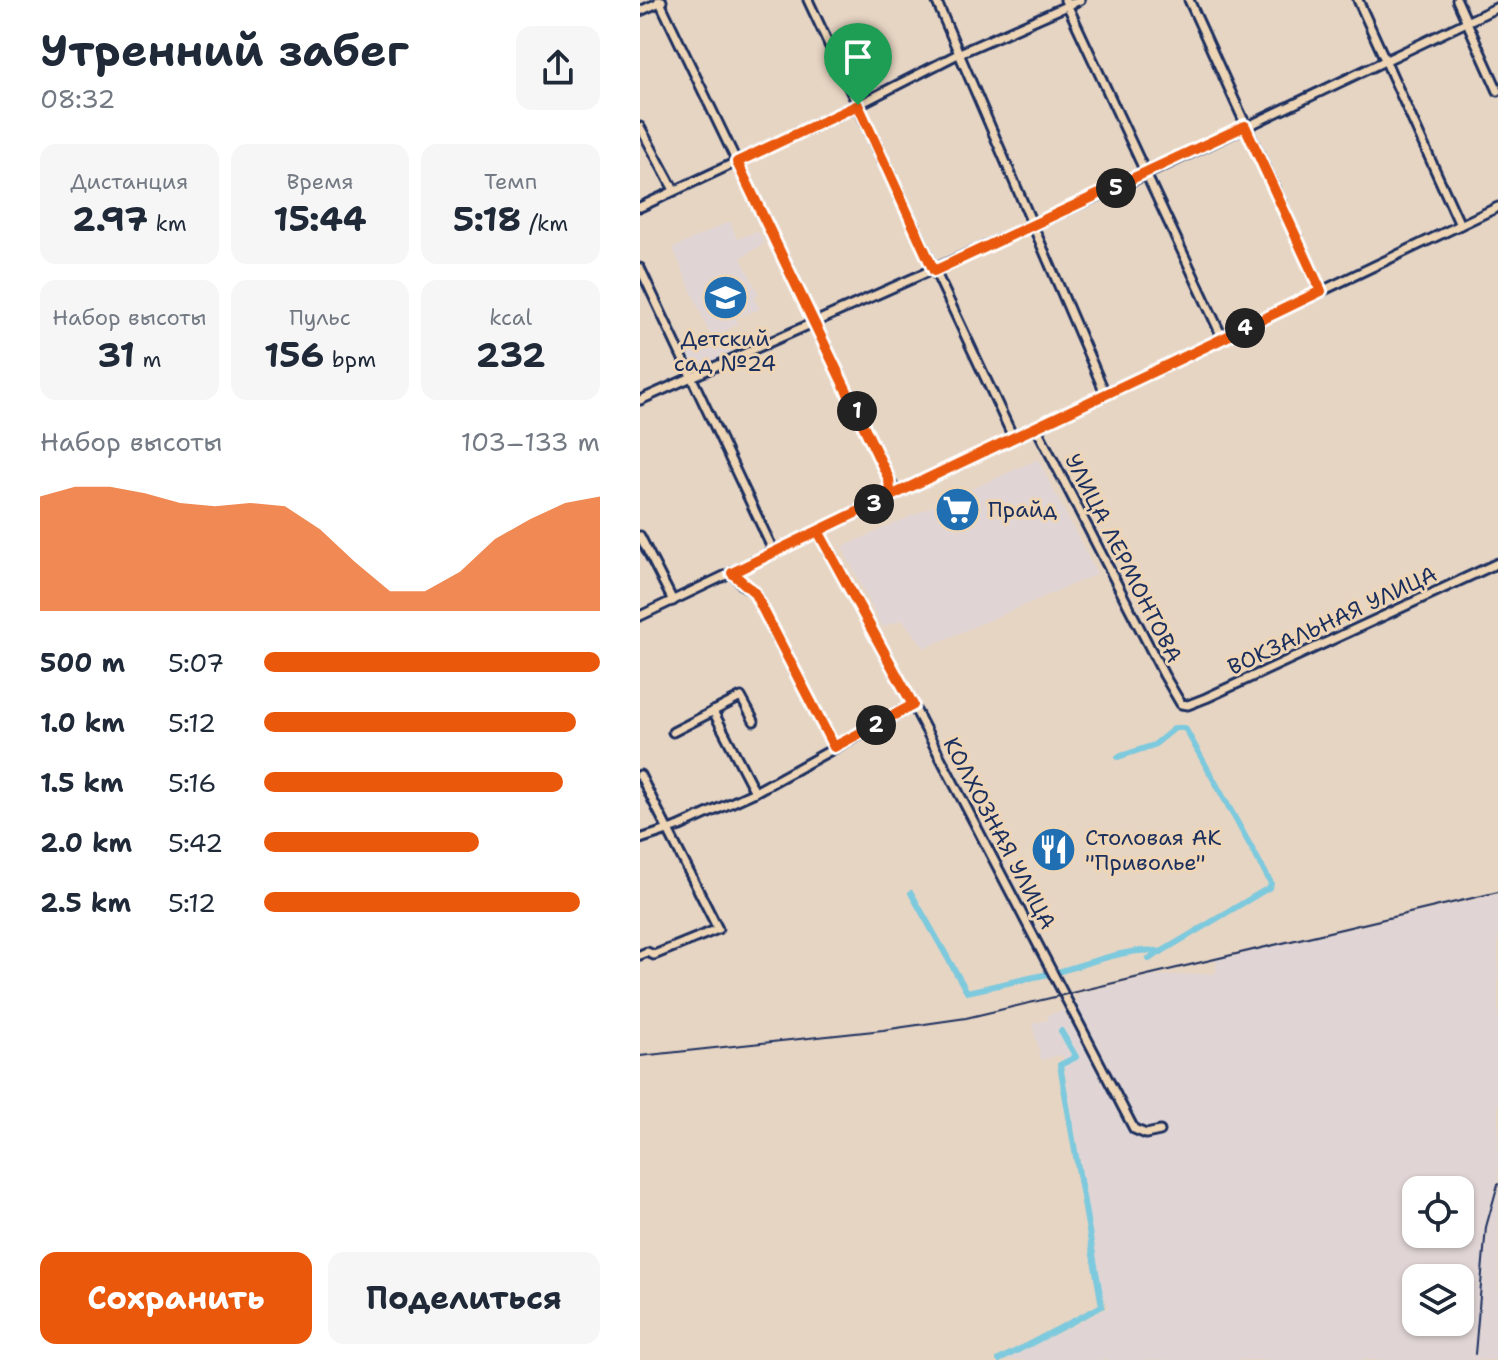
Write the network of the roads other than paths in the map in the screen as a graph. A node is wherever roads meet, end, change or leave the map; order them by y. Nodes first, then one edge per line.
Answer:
1 (808, 0) edge
2 (936, 0) edge
3 (1080, 0) edge
4 (1189, 0) edge
5 (1358, 0) edge
6 (1457, 0) edge
7 (661, 1) edge
8 (1066, 3) edge
9 (1498, 7) edge
10 (640, 11) edge
11 (1467, 21) junction
12 (960, 53) junction
13 (1385, 61) junction
14 (1498, 91) edge
15 (858, 105) junction
16 (1245, 126) junction
17 (640, 127) edge
18 (737, 162) junction
19 (1145, 175) junction
20 (674, 190) junction
21 (640, 207) edge
22 (1498, 207) edge
23 (1034, 223) junction
24 (1460, 225) junction
25 (640, 268) edge
26 (934, 271) junction
27 (1321, 291) junction
28 (814, 322) junction
29 (1223, 339) junction
30 (692, 379) junction
31 (1105, 393) junction
32 (640, 400) edge
33 (1036, 427) junction
34 (1013, 437) junction
35 (889, 479) junction
36 (914, 485) junction
37 (896, 493) junction
38 (884, 499) junction
39 (818, 531) junction
40 (640, 536) edge
41 (774, 552) junction
42 (1498, 563) edge
43 (732, 573) junction
44 (673, 601) junction
45 (640, 616) edge
46 (1181, 704) joint
47 (913, 705) junction
48 (713, 711) junction
49 (754, 721) dead end
50 (673, 732) dead end
51 (834, 747) junction
52 (640, 775) edge
53 (755, 792) junction
54 (668, 829) junction
55 (640, 839) edge
56 (640, 955) edge
57 (1160, 1131) dead end

1 - 15 street
2 - 12 street
3 - 8 street
4 - 16 street
5 - 13 street
6 - 11 street
7 - 10 street
7 - 18 street
8 - 12 street
8 - 19 street
9 - 11 street
11 - 13 street
11 - 14 street
12 - 15 street
12 - 23 street
13 - 16 street
13 - 24 street
15 - 18 street
15 - 26 street
16 - 19 street
16 - 27 street
17 - 20 street
18 - 20 street
18 - 28 street
19 - 23 street
19 - 29 street
20 - 21 street
22 - 24 street
23 - 26 street
23 - 31 street
24 - 27 street
25 - 30 street
26 - 28 street
26 - 34 street
27 - 29 street
28 - 30 street
28 - 35 street
29 - 31 street
30 - 32 street
30 - 41 street
31 - 33 street
33 - 34 street
33 - 46 street, УЛИЦА ЛЕРМОНТОВА
34 - 36 street
35 - 36 street
35 - 37 street
35 - 38 street
36 - 37 street
37 - 38 street
38 - 39 street
39 - 41 street
39 - 47 street, КОЛХОЗНАЯ УЛИЦА
40 - 44 street
41 - 43 street
42 - 46 street, ВОКЗАЛЬНАЯ УЛИЦА
43 - 44 street
43 - 51 street
44 - 45 street
47 - 51 street
47 - 57 street, КОЛХОЗНАЯ УЛИЦА
48 - 49 street
48 - 50 street
48 - 53 street
51 - 53 street
52 - 54 street
53 - 54 street
54 - 55 street
54 - 56 street

